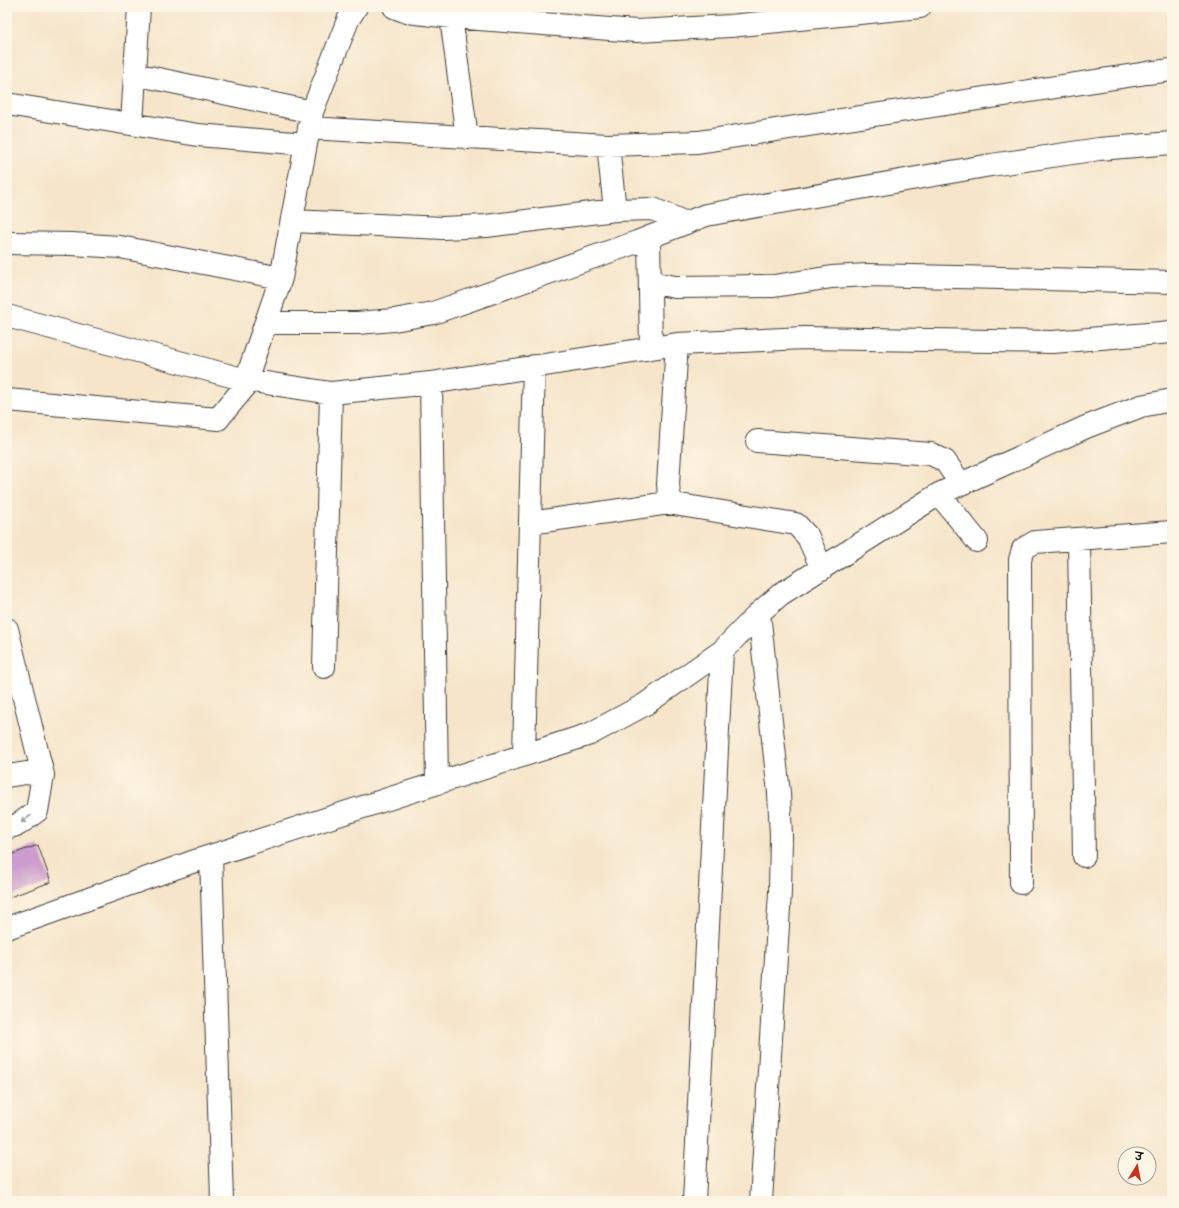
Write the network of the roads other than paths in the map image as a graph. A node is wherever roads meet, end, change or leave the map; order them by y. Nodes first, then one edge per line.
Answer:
1 (139, 7) edge
2 (356, 7) edge
3 (394, 7) edge
4 (920, 7) edge
5 (451, 17) junction
6 (1172, 70) edge
7 (135, 74) junction
8 (7, 104) edge
9 (132, 124) junction
10 (309, 128) junction
11 (467, 138) junction
12 (1172, 143) edge
13 (608, 145) junction
14 (615, 210) junction
15 (292, 221) junction
16 (686, 223) junction
17 (649, 237) junction
18 (7, 243) edge
19 (281, 278) junction
20 (650, 282) junction
21 (1172, 282) edge
22 (7, 316) edge
23 (266, 323) junction
24 (1172, 332) edge
25 (677, 344) junction
26 (651, 348) junction
27 (534, 366) junction
28 (246, 380) junction
29 (431, 383) junction
30 (331, 393) junction
31 (7, 400) edge
32 (1172, 400) edge
33 (757, 441) dead end
34 (961, 484) junction
35 (939, 494) junction
36 (674, 504) junction
37 (530, 523) junction
38 (1172, 532) edge
39 (1079, 539) junction
40 (977, 541) dead end
41 (822, 569) junction
42 (758, 613) junction
43 (7, 629) edge
44 (722, 651) junction
45 (324, 667) dead end
46 (524, 755) junction
47 (43, 775) junction
48 (7, 776) edge
49 (436, 783) junction
50 (7, 828) edge
51 (211, 856) junction
52 (1084, 856) dead end
53 (1021, 883) dead end
54 (7, 928) edge
55 (222, 1201) edge
56 (694, 1201) edge
57 (761, 1201) edge

1 - 7 street
2 - 10 street
3 - 5 street
4 - 5 street
5 - 11 street
6 - 13 street
7 - 9 street
7 - 10 street
8 - 9 street
9 - 10 street
10 - 11 street
10 - 15 street
11 - 13 street
12 - 16 street
13 - 14 street
14 - 15 street
14 - 16 street
15 - 19 street
16 - 17 street
17 - 20 street
17 - 23 street
18 - 19 street
19 - 23 street
20 - 21 street
20 - 26 street
22 - 28 street
23 - 28 street
24 - 25 street
25 - 26 street
25 - 36 street
26 - 27 street
27 - 29 street
27 - 37 street
28 - 30 street
28 - 31 street
29 - 30 street
29 - 49 street
30 - 45 street
32 - 34 street
33 - 34 street
34 - 35 street
35 - 40 street
35 - 41 street
36 - 37 street
36 - 41 street
37 - 46 street
38 - 39 street
39 - 52 street
39 - 53 street
41 - 42 street
42 - 44 street
42 - 57 street
43 - 47 street
44 - 46 street
44 - 56 street
46 - 49 street
47 - 48 street
47 -> 50 street
49 - 51 street
51 - 54 street
51 - 55 street

